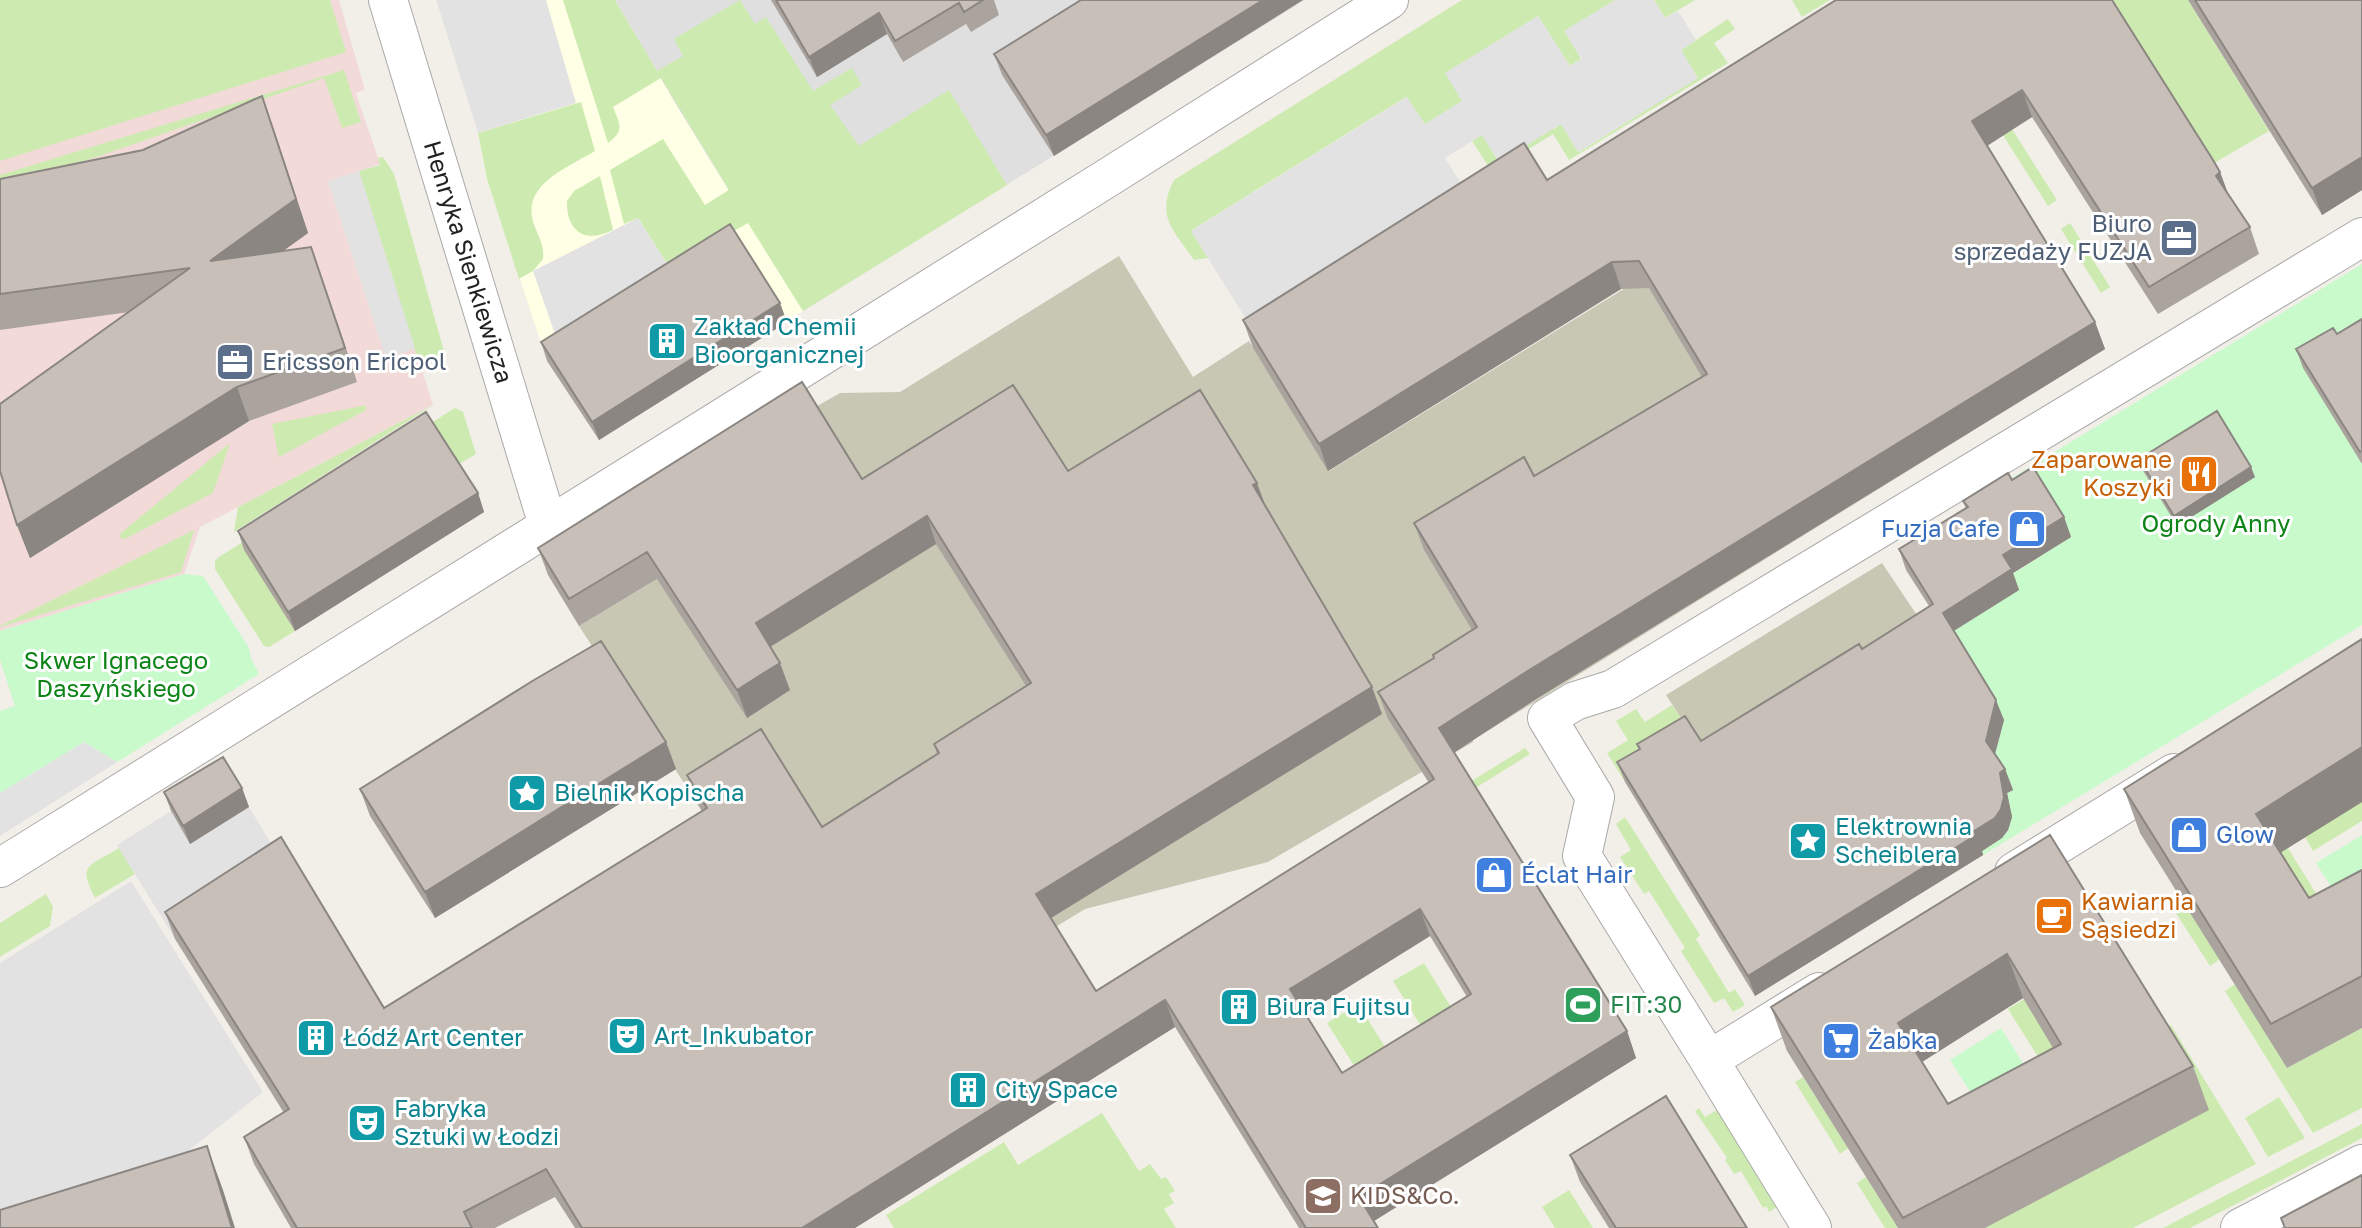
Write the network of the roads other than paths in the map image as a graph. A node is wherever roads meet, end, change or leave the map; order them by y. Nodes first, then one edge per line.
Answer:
1 (388, 0) edge
2 (1390, 0) edge
3 (2362, 237) edge
4 (548, 525) junction
5 (2200, 758) edge
6 (0, 868) edge
7 (1985, 890) edge
8 (1844, 977) edge
9 (1709, 1060) junction
10 (2362, 1164) edge
11 (1812, 1228) edge
12 (2240, 1228) edge

1 - 4 street, Henryka Sienkiewicza
2 - 4 street
3 - 9 street
4 - 6 street
5 - 7 street
8 - 9 street
9 - 11 street
10 - 12 street

